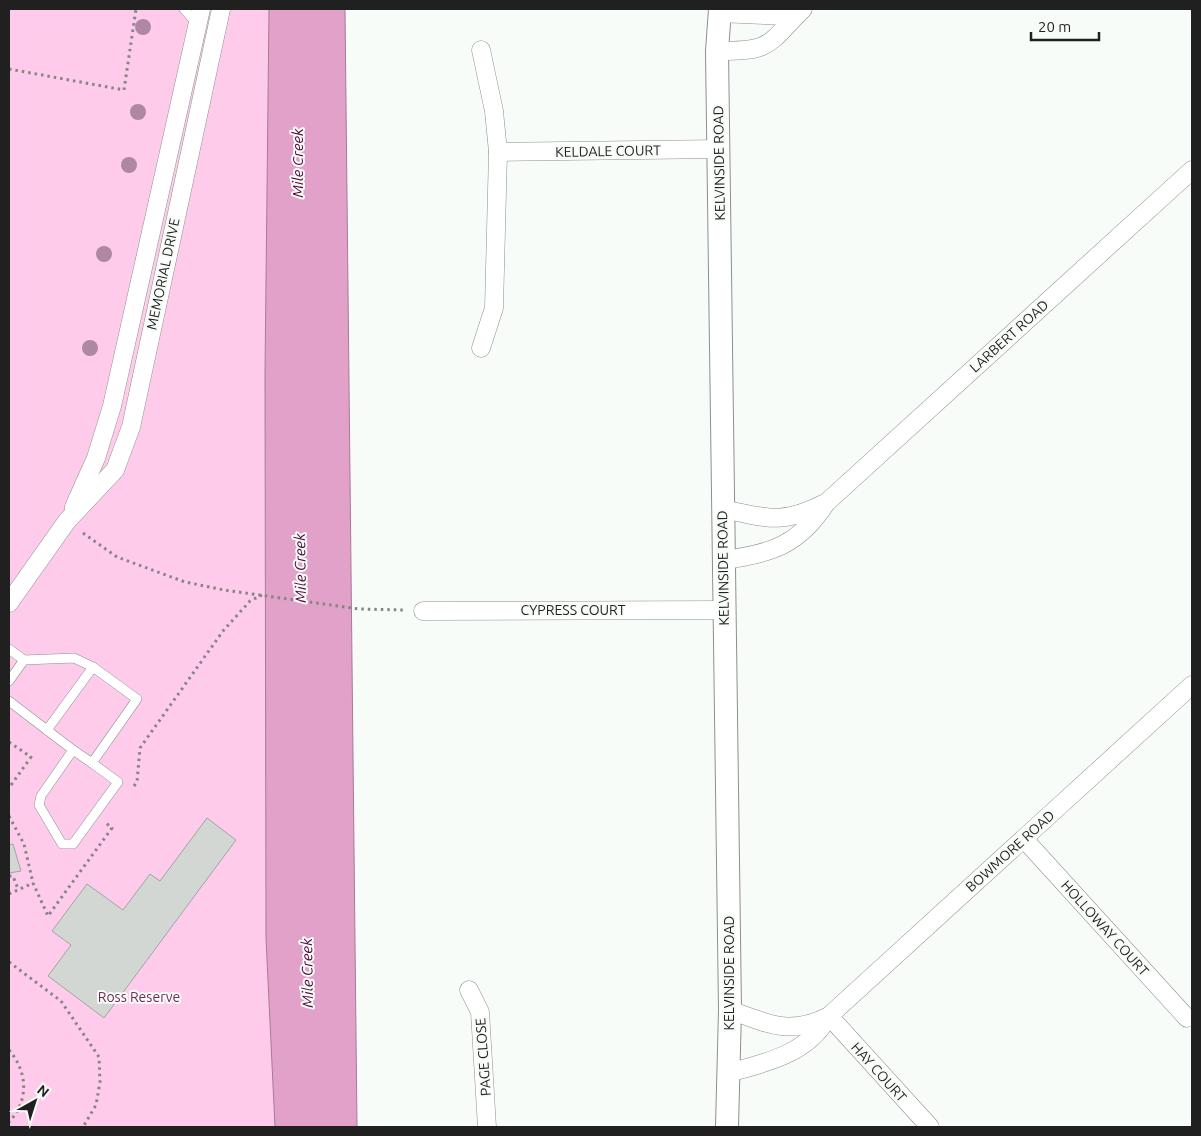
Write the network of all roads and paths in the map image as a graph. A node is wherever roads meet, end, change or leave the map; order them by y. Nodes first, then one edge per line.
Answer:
1 (136, 9) edge
2 (184, 9) edge
3 (220, 9) edge
4 (802, 10) edge
5 (719, 11) edge
6 (199, 17) edge
7 (482, 50) dead end
8 (717, 51) junction
9 (9, 69) edge
10 (719, 149) junction
11 (498, 152) junction
12 (1192, 170) edge
13 (481, 348) dead end
14 (826, 503) junction
15 (723, 509) junction
16 (67, 521) junction
17 (723, 560) junction
18 (262, 594) junction
19 (9, 603) edge
20 (724, 610) junction
21 (423, 611) joint
22 (9, 649) edge
23 (24, 660) junction
24 (94, 666) junction
25 (9, 681) edge
26 (1192, 685) edge
27 (9, 701) edge
28 (47, 730) junction
29 (9, 742) edge
30 (73, 750) junction
31 (92, 763) junction
32 (9, 788) edge
33 (132, 789) dead end
34 (94, 814) junction
35 (9, 816) edge
36 (111, 816) dead end
37 (106, 823) junction
38 (1024, 838) junction
39 (9, 876) edge
40 (33, 883) junction
41 (18, 889) junction
42 (9, 894) edge
43 (9, 962) edge
44 (469, 990) dead end
45 (730, 1010) junction
46 (829, 1016) junction
47 (1187, 1018) dead end
48 (9, 1050) edge
49 (728, 1073) junction
50 (9, 1122) edge
51 (83, 1127) edge
52 (487, 1127) edge
53 (727, 1127) edge
54 (930, 1127) edge

1 - 9 path
2 - 6 lane
3 - 16 street, MEMORIAL DRIVE
4 - 5 street
4 - 8 street
5 - 8 street, KELVINSIDE ROAD
6 - 16 street, MEMORIAL DRIVE
7 - 11 street
8 - 10 street, KELVINSIDE ROAD
10 - 11 street, KELDALE COURT
10 - 15 street, KELVINSIDE ROAD
11 - 13 street
12 - 14 street, LARBERT ROAD
14 - 15 street, LARBERT ROAD
14 - 17 street, LARBERT ROAD
15 - 17 street, KELVINSIDE ROAD
16 - 18 path
16 - 19 street, MEMORIAL DRIVE
17 - 20 street, KELVINSIDE ROAD
18 - 21 path
18 - 33 path
20 - 21 street, CYPRESS COURT
20 - 45 street, KELVINSIDE ROAD
22 - 23 lane
23 - 24 lane
23 - 25 lane
24 - 28 lane
24 - 31 lane
26 - 38 street, BOWMORE ROAD
27 - 28 lane
28 - 30 lane
29 - 32 path
30 - 31 lane
30 - 34 lane
31 - 34 lane
34 - 37 path
35 - 40 path
36 - 37 path
37 - 40 path
38 - 46 street, BOWMORE ROAD
38 - 47 street, HOLLOWAY COURT
39 - 41 path
40 - 41 path
41 - 42 path
43 - 51 path
44 - 52 street, PAGE CLOSE
45 - 46 street, BOWMORE ROAD
45 - 49 street, KELVINSIDE ROAD
46 - 49 street, BOWMORE ROAD
46 - 54 street, HAY COURT
48 - 50 path
49 - 53 street, KELVINSIDE ROAD

